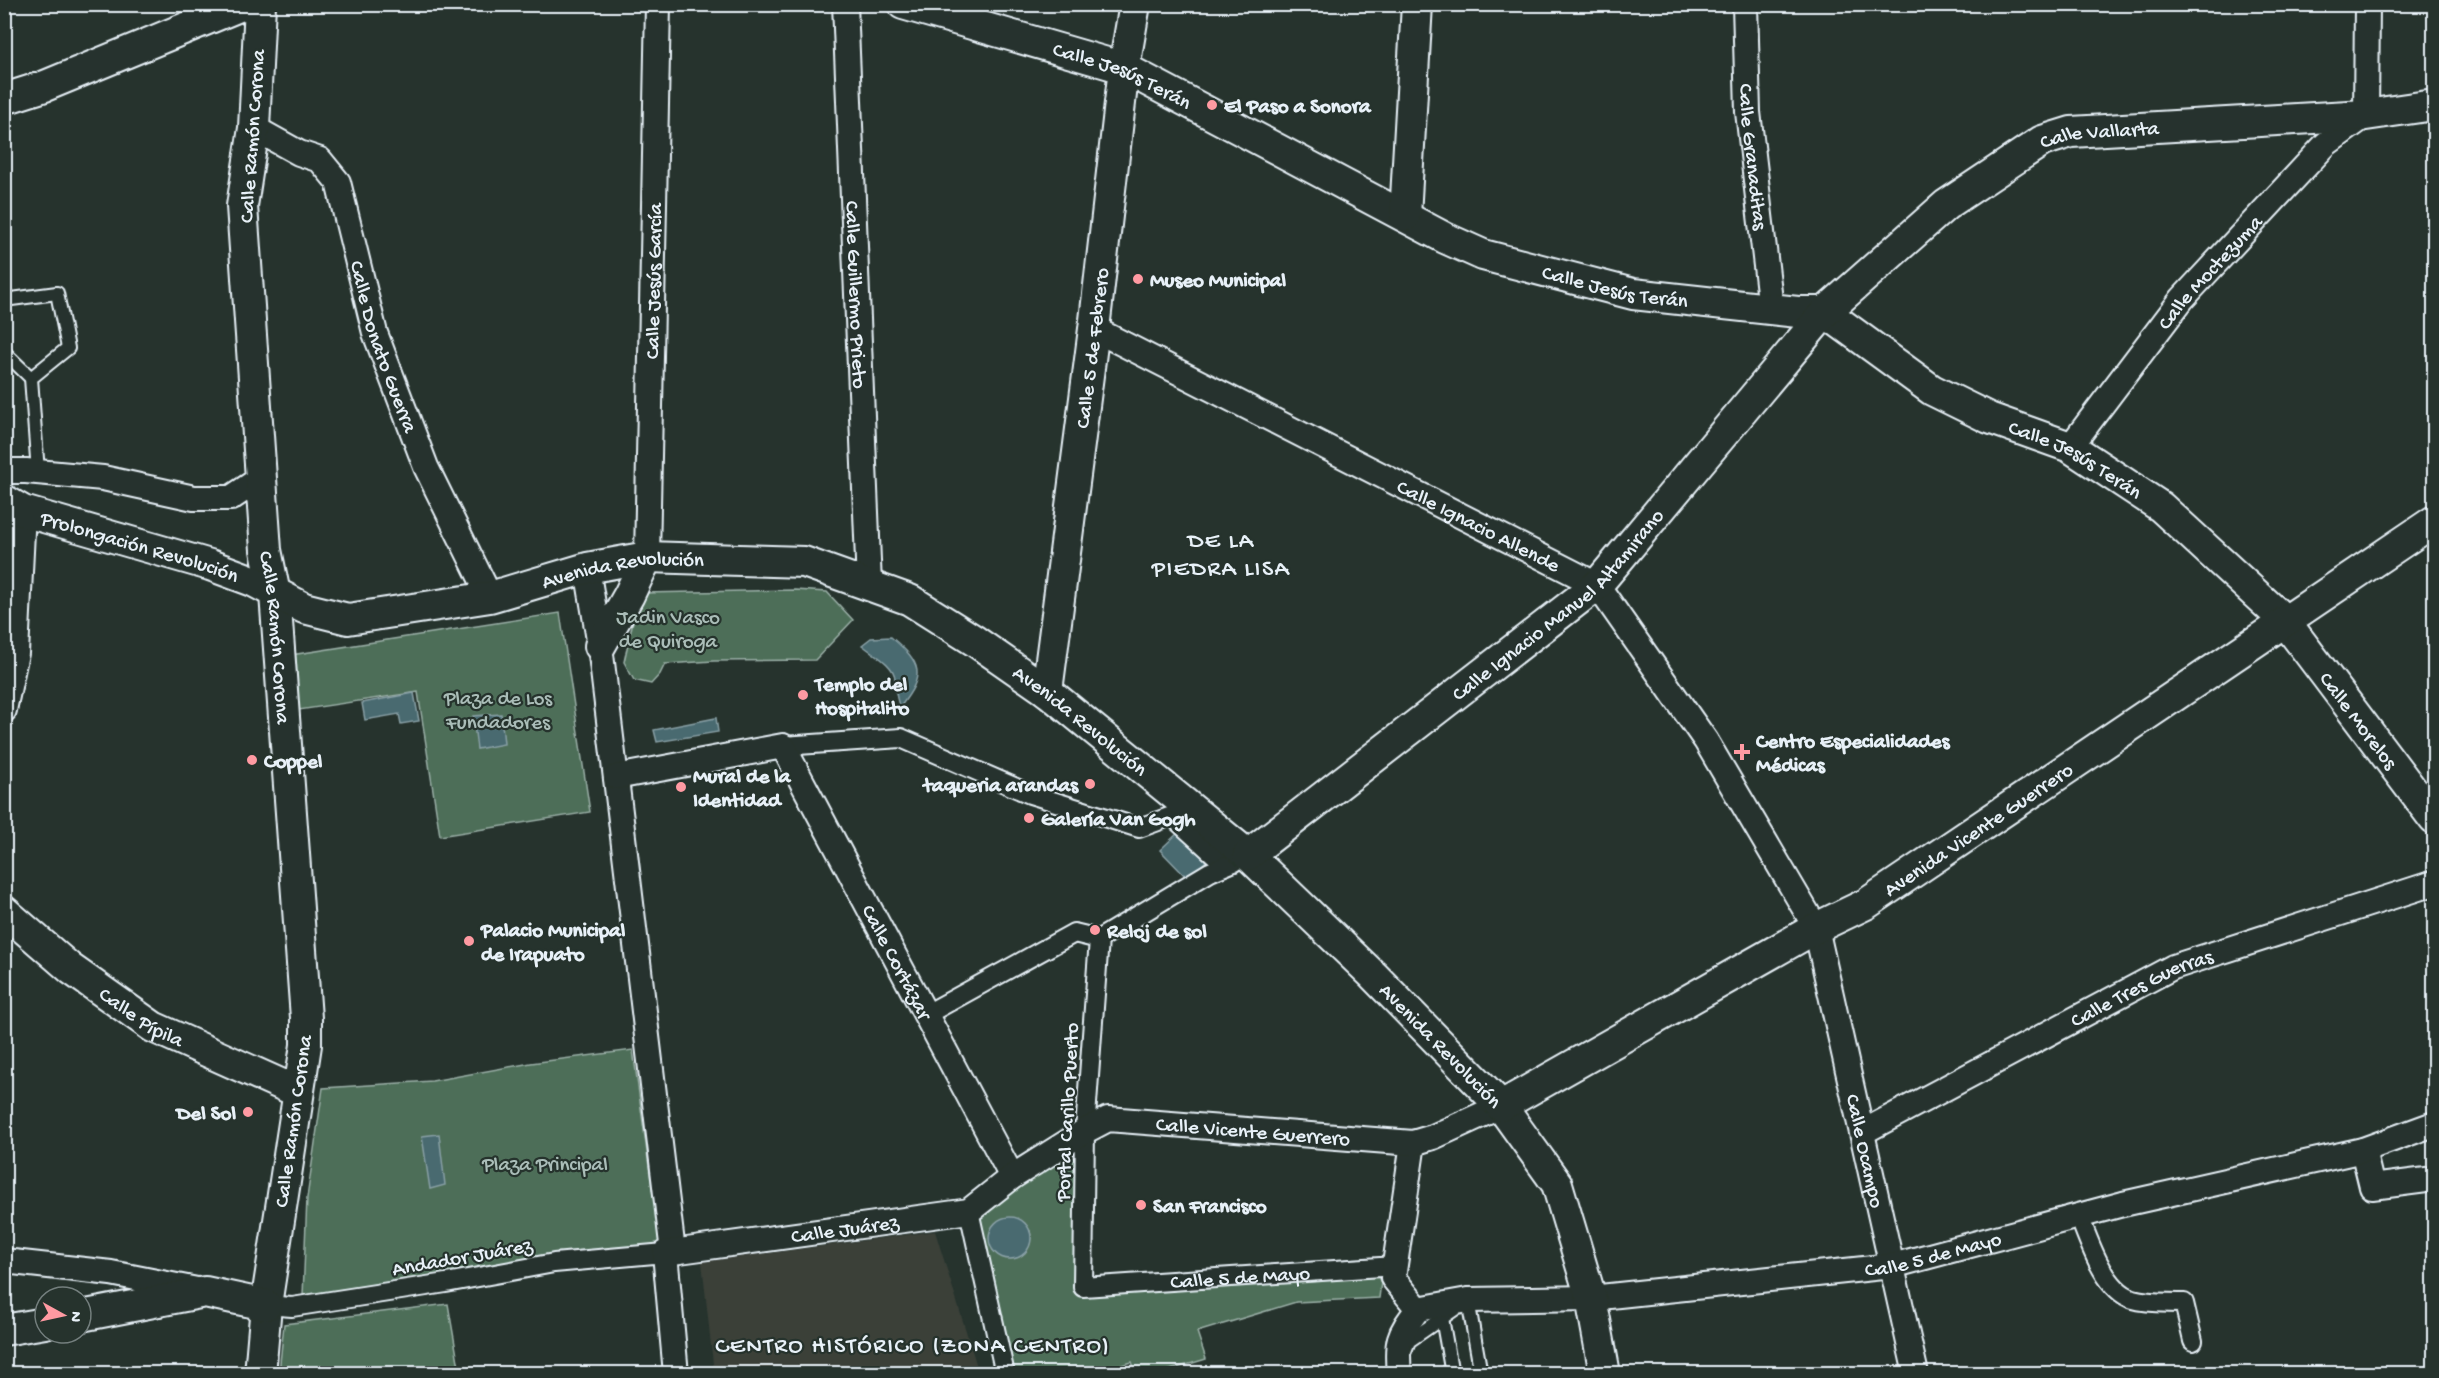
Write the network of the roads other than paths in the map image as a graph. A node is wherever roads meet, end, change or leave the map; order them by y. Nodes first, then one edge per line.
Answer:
1 (244, 4) edge
2 (260, 4) edge
3 (658, 4) edge
4 (846, 4) edge
5 (903, 4) edge
6 (1135, 4) edge
7 (1417, 4) edge
8 (1745, 4) edge
9 (2367, 4) edge
10 (960, 13) edge
11 (1124, 68) junction
12 (4, 99) edge
13 (2434, 105) edge
14 (2366, 115) junction
15 (254, 128) junction
16 (1405, 216) junction
17 (4, 300) edge
18 (1771, 309) junction
19 (1825, 312) junction
20 (1094, 329) junction
21 (4, 352) edge
22 (31, 378) junction
23 (2070, 447) junction
24 (4, 471) edge
25 (38, 472) junction
26 (261, 478) junction
27 (14, 505) edge
28 (2434, 520) edge
29 (647, 557) junction
30 (587, 568) junction
31 (869, 585) junction
32 (1597, 585) junction
33 (275, 594) junction
34 (490, 597) junction
35 (2284, 620) junction
36 (600, 646) junction
37 (1047, 691) junction
38 (4, 710) edge
39 (783, 746) junction
40 (616, 777) junction
41 (2434, 819) edge
42 (1237, 860) junction
43 (2434, 883) edge
44 (4, 911) edge
45 (1816, 928) junction
46 (1099, 939) junction
47 (927, 1014) junction
48 (298, 1092) junction
49 (1501, 1106) junction
50 (2434, 1124) edge
51 (1084, 1131) junction
52 (1863, 1132) junction
53 (1413, 1143) junction
54 (2363, 1150) junction
55 (1012, 1177) junction
56 (2434, 1179) edge
57 (969, 1211) junction
58 (2079, 1216) junction
59 (669, 1252) junction
60 (4, 1261) edge
61 (1395, 1266) junction
62 (1892, 1266) junction
63 (1083, 1287) joint
64 (205, 1292) junction
65 (1591, 1298) junction
66 (1468, 1300) junction
67 (266, 1305) junction
68 (1418, 1309) junction
69 (93, 1314) edge
70 (1442, 1318) junction
71 (33, 1325) edge
72 (4, 1330) edge
73 (2193, 1341) dead end
74 (260, 1374) edge
75 (676, 1374) edge
76 (1005, 1374) edge
77 (1399, 1374) edge
78 (1408, 1374) edge
79 (1452, 1374) edge
80 (1481, 1374) edge
81 (1605, 1374) edge
82 (1916, 1374) edge

1 - 12 street
2 - 15 street, Calle Ramón Corona
3 - 29 street, Calle Jesús García
4 - 31 street, Calle Guillermo Prieto
5 - 10 street, Calle Jesús Terán
6 - 11 street, Calle 5 de Febrero
7 - 16 street
8 - 18 street, Calle Granaditas
9 - 14 street
10 - 11 street, Calle Jesús Terán
11 - 16 street, Calle Jesús Terán
11 - 20 street, Calle 5 de Febrero
13 - 14 street, Calle Vallarta
14 - 19 street, Calle Vallarta
14 - 23 street, Calle Moctezuma
15 - 26 street, Calle Ramón Corona
15 - 34 street, Calle Donato Guerra
16 - 18 street, Calle Jesús Terán
17 - 22 lane
18 - 19 street, Calle Jesús Terán
19 - 23 street, Calle Jesús Terán
19 - 32 street, Calle Ignacio Manuel Altamirano
20 - 32 street, Calle Ignacio Allende
20 - 37 street, Calle 5 de Febrero
21 - 22 lane
22 - 25 lane
23 - 35 street, Calle Jesús Terán
24 - 25 street
25 - 26 street
26 - 33 street, Calle Ramón Corona
27 - 33 street, Prolongación Revolución
27 - 38 street
28 - 35 street, Avenida Vicente Guerrero
29 - 30 street, Avenida Revolución
29 - 31 street, Avenida Revolución
29 - 36 street
30 - 34 street, Avenida Revolución
30 - 36 street
31 - 37 street, Avenida Revolución
32 - 42 street, Calle Ignacio Manuel Altamirano
32 - 45 street, Calle Ignacio Allende
33 - 34 street, Avenida Revolución
33 - 48 street, Calle Ramón Corona
35 - 41 street, Calle Morelos
35 - 45 street, Avenida Vicente Guerrero
36 - 40 street
37 - 42 street, Avenida Revolución
39 - 40 street
39 - 42 street
39 - 47 street, Calle Cortázar
40 - 59 street
42 - 46 street
42 - 49 street, Avenida Revolución
43 - 52 street, Calle Tres Guerras
44 - 48 street, Calle Pípila
45 - 49 street, Avenida Vicente Guerrero
45 - 52 street, Calle Ocampo
46 - 47 street
46 - 51 street, Portal Carillo Puerto
47 - 55 street, Calle Cortázar
48 - 67 street, Calle Ramón Corona
49 - 53 street, Calle Vicente Guerrero
49 - 65 street, Avenida Revolución
50 - 54 street, Calle 5 de Mayo
51 - 53 street, Calle Vicente Guerrero
51 - 55 street, Calle Vicente Guerrero
51 - 63 street, Portal Carillo Puerto
52 - 62 street, Calle Ocampo
53 - 61 street
54 - 56 street
54 - 58 street, Calle 5 de Mayo
55 - 57 street
57 - 59 street, Calle Juárez
57 - 76 street
58 - 62 street, Calle 5 de Mayo
58 - 73 street
59 - 67 street, Andador Juárez
59 - 75 street
60 - 64 street
61 - 63 street, Calle 5 de Mayo
61 - 68 street
62 - 65 street, Calle 5 de Mayo
62 - 82 street, Calle Ocampo
64 - 67 street
64 - 69 street
65 - 66 street, Calle 5 de Mayo
65 - 81 street, Avenida Revolución
66 - 68 street, Calle 5 de Mayo
66 - 70 lane
66 - 80 lane
67 - 74 street, Calle Ramón Corona
68 - 77 street
70 - 78 lane
70 - 79 lane
71 - 72 street

